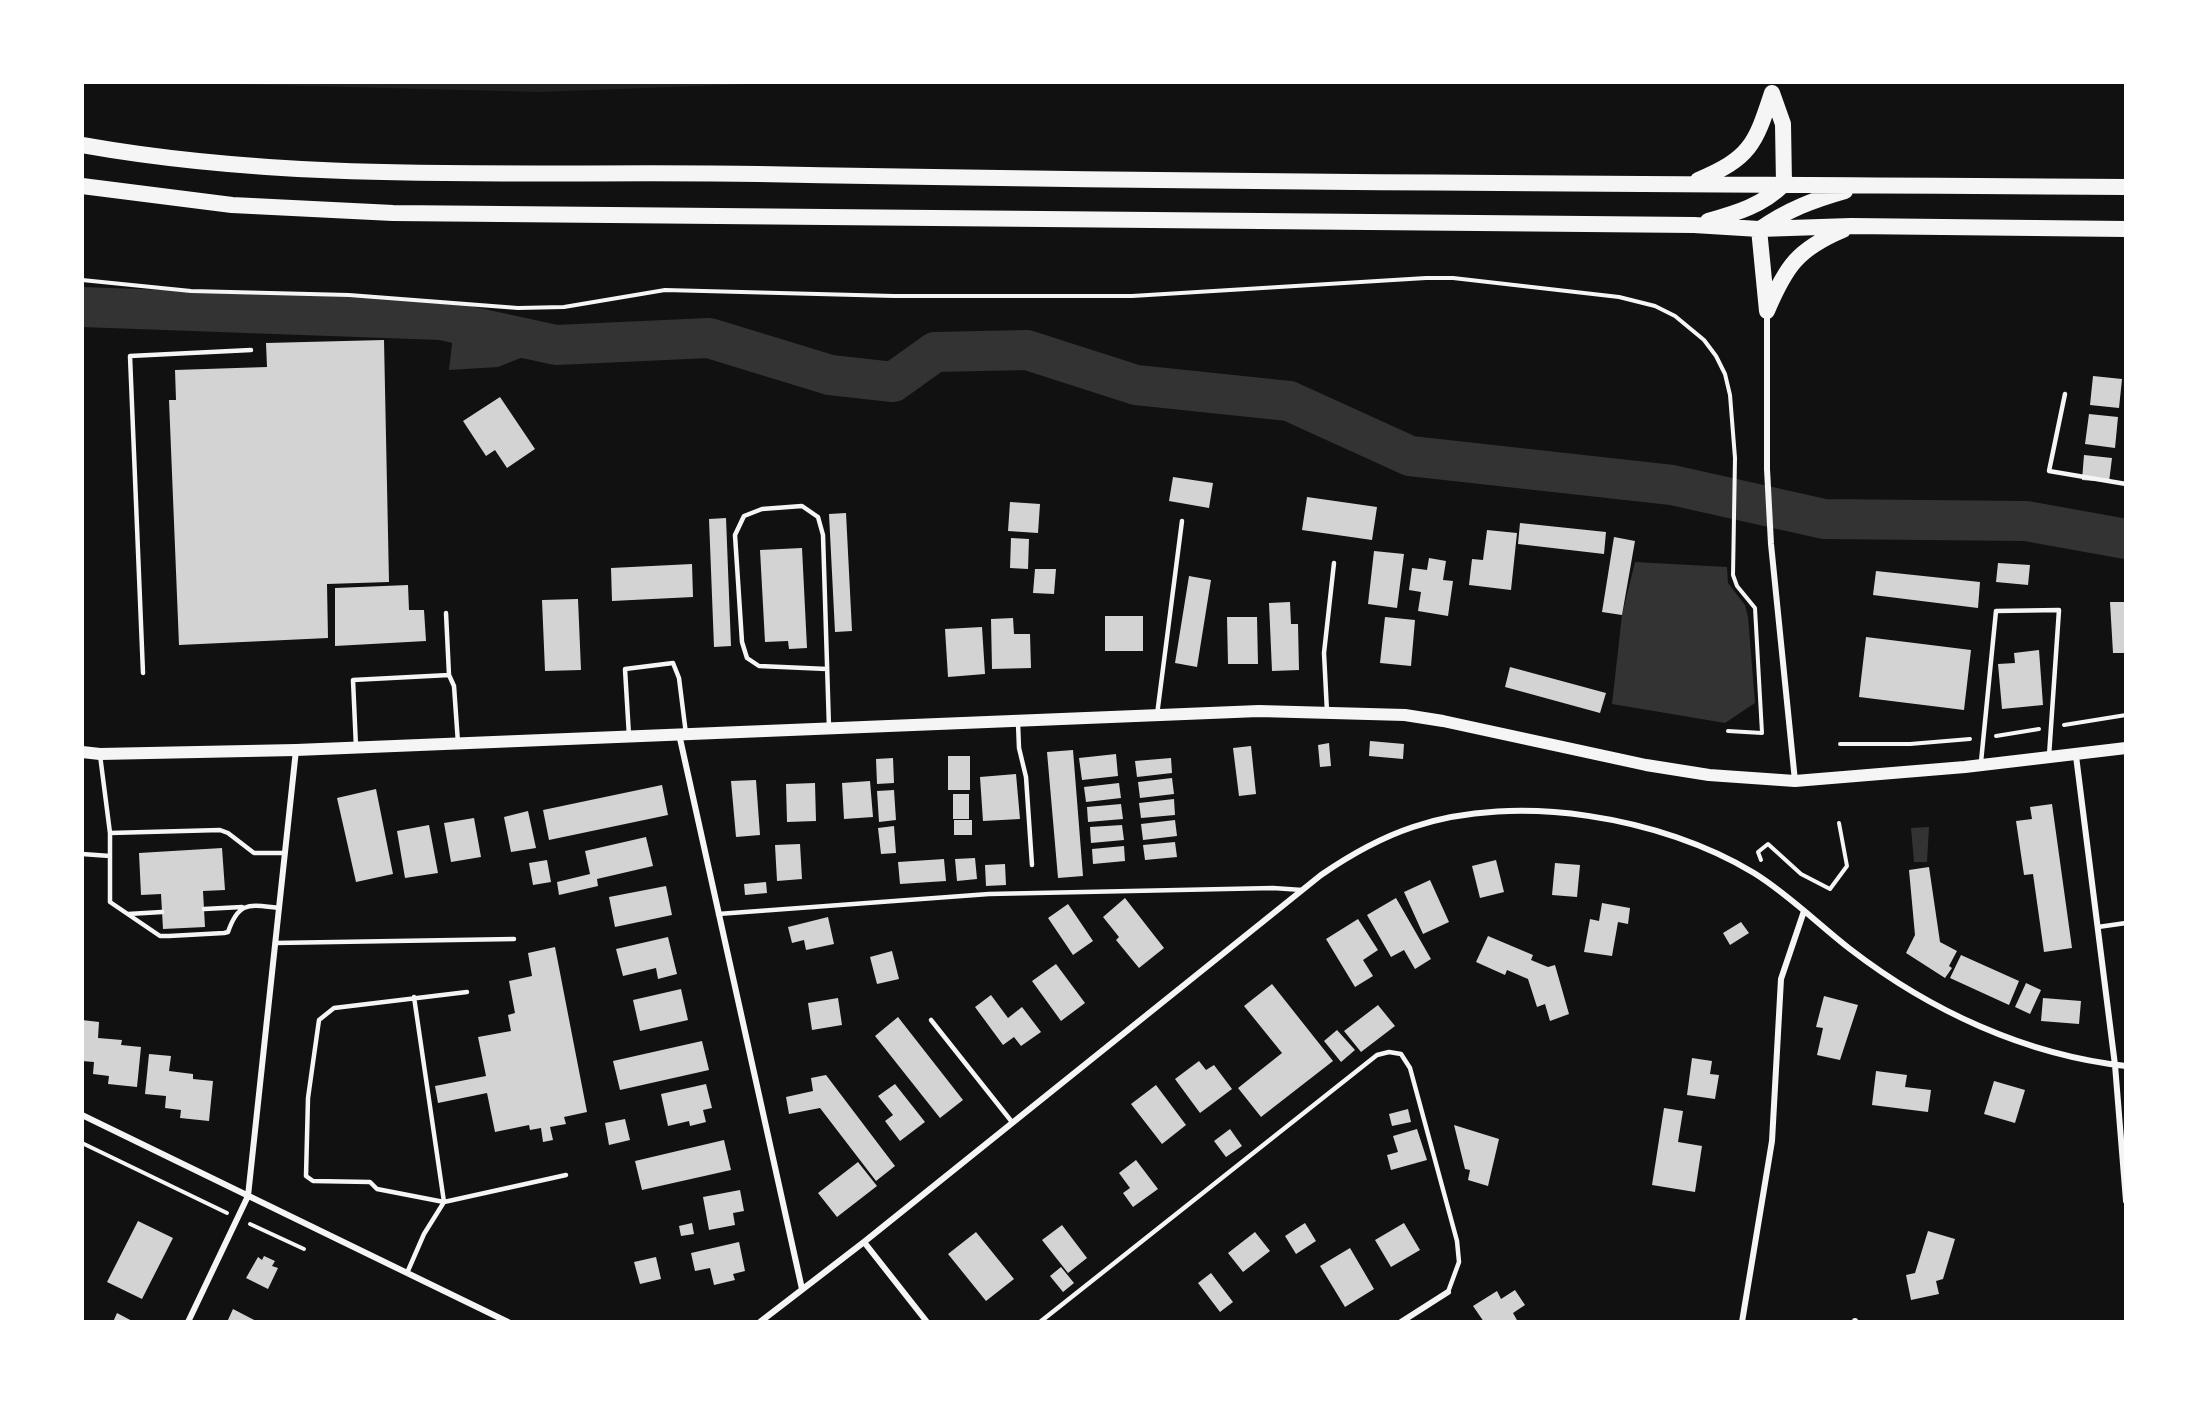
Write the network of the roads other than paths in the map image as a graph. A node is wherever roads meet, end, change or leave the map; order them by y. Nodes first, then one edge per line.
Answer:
1 (1772, 88) edge
2 (82, 145) edge
3 (1690, 183) junction
4 (1784, 184) junction
5 (82, 186) edge
6 (1866, 186) junction
7 (2126, 188) edge
8 (1694, 225) junction
9 (1851, 226) junction
10 (1759, 229) junction
11 (2126, 229) edge
12 (1767, 311) junction
13 (251, 350) dead end
14 (2065, 394) dead end
15 (2126, 484) edge
16 (1182, 520) dead end
17 (1334, 563) dead end
18 (446, 613) dead end
19 (827, 669) junction
20 (143, 673) dead end
21 (449, 675) junction
22 (1327, 712) junction
23 (1157, 715) junction
24 (1018, 721) junction
25 (829, 728) junction
26 (683, 734) junction
27 (628, 736) junction
28 (458, 743) junction
29 (356, 747) junction
30 (2126, 748) edge
31 (296, 750) junction
32 (82, 752) edge
33 (100, 754) junction
34 (2076, 756) junction
35 (2049, 759) junction
36 (1980, 766) junction
37 (1795, 781) junction
38 (110, 833) junction
39 (82, 854) edge
40 (285, 854) junction
41 (110, 856) junction
42 (1032, 865) dead end
43 (1302, 890) junction
44 (242, 907) junction
45 (279, 908) junction
46 (204, 909) dead end
47 (1804, 911) junction
48 (162, 912) dead end
49 (128, 914) junction
50 (718, 914) junction
51 (2126, 923) edge
52 (2098, 927) junction
53 (514, 939) dead end
54 (275, 942) junction
55 (468, 992) dead end
56 (414, 997) junction
57 (931, 1020) dead end
58 (2115, 1065) junction
59 (2126, 1066) edge
60 (82, 1115) edge
61 (1012, 1122) junction
62 (566, 1175) dead end
63 (248, 1196) junction
64 (2126, 1201) edge
65 (444, 1202) junction
66 (864, 1242) junction
67 (407, 1273) junction
68 (802, 1289) junction
69 (1448, 1292) joint
70 (188, 1322) edge
71 (508, 1322) edge
72 (760, 1322) edge
73 (927, 1322) edge
74 (1040, 1322) edge
75 (1401, 1322) edge
76 (1742, 1322) edge

1 - 3 highway
1 - 4 highway
2 - 3 highway
3 - 4 highway
4 - 6 highway
4 - 8 highway
5 - 8 highway
6 - 7 highway
6 - 10 highway
8 - 10 highway
9 - 10 highway
9 - 11 highway
9 - 12 highway
10 - 12 highway
12 - 37 street
13 - 20 lane
14 - 15 lane
16 - 23 lane
17 - 22 lane
18 - 21 lane
19 - 19 lane
19 - 25 lane
21 - 28 lane
21 - 29 lane
22 - 23 main road
22 - 37 main road
23 - 24 main road
24 - 25 main road
24 - 42 lane
25 - 26 main road
26 - 27 main road
26 - 27 lane
26 - 50 street
27 - 28 main road
28 - 29 main road
29 - 31 main road
30 - 34 main road
31 - 33 main road
31 - 40 street
32 - 33 main road
33 - 38 lane
34 - 35 main road
34 - 52 street
35 - 36 main road
35 - 36 lane
36 - 37 main road
38 - 40 lane
38 - 41 lane
39 - 41 lane
40 - 45 street
41 - 49 lane
43 - 47 street
43 - 50 lane
43 - 61 street
44 - 45 lane
44 - 46 lane
44 - 49 lane
45 - 54 street
47 - 58 street
47 - 76 street
48 - 49 lane
50 - 68 street
51 - 52 lane
52 - 58 street
53 - 54 lane
54 - 63 street
55 - 56 lane
56 - 65 lane
56 - 65 lane
57 - 61 lane
58 - 59 street
58 - 64 street
60 - 63 street
61 - 66 street
62 - 65 lane
63 - 67 street
63 - 70 street
65 - 67 lane
66 - 68 street
66 - 73 street
67 - 71 street
68 - 72 street
69 - 74 lane
69 - 75 street

